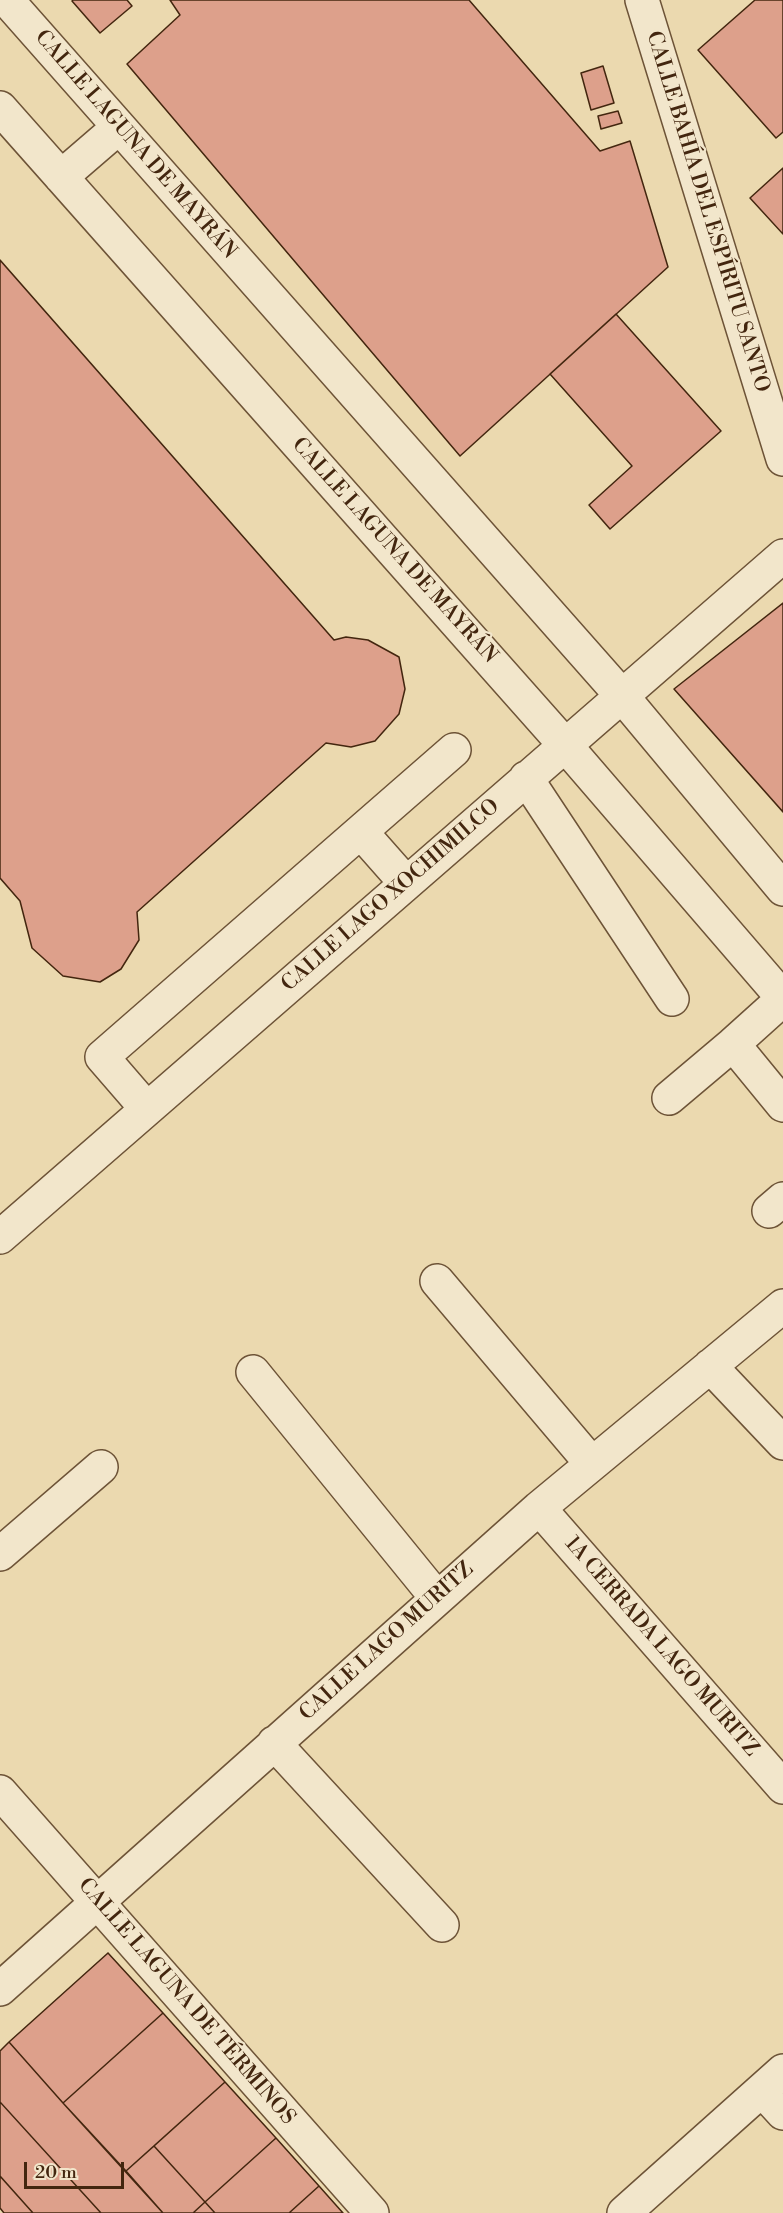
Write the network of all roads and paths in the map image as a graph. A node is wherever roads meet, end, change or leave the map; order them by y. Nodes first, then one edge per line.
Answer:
1 (7, 0) edge
2 (642, 0) edge
3 (0, 108) edge
4 (119, 127) junction
5 (61, 177) junction
6 (783, 459) edge
7 (783, 555) edge
8 (622, 696) junction
9 (565, 745) junction
10 (454, 750) dead end
11 (526, 778) junction
12 (361, 832) junction
13 (406, 884) junction
14 (783, 889) edge
15 (672, 999) dead end
16 (783, 999) edge
17 (733, 1044) junction
18 (669, 1098) dead end
19 (783, 1105) edge
20 (147, 1109) junction
21 (0, 1238) edge
22 (437, 1281) dead end
23 (783, 1306) edge
24 (710, 1366) junction
25 (253, 1372) dead end
26 (783, 1443) edge
27 (592, 1464) junction
28 (101, 1467) dead end
29 (539, 1508) junction
30 (0, 1554) edge
31 (437, 1598) junction
32 (274, 1743) junction
33 (783, 1787) edge
34 (0, 1792) edge
35 (97, 1902) junction
36 (442, 1925) dead end
37 (0, 1989) edge
38 (776, 2091) edge
39 (372, 2213) edge
40 (624, 2213) edge

1 - 4 street, CALLE LAGUNA DE MAYRÁN
2 - 6 street, CALLE BAHÍA DEL ESPÍRITU SANTO
3 - 5 street, CALLE LAGUNA DE MAYRÁN
4 - 5 street
4 - 8 street, CALLE LAGUNA DE MAYRÁN
5 - 9 street, CALLE LAGUNA DE MAYRÁN
7 - 8 street, CALLE LAGO XOCHIMILCO
8 - 9 street, CALLE LAGO XOCHIMILCO
8 - 14 street, CALLE LAGUNA DE MAYRÁN
9 - 11 street, CALLE LAGO XOCHIMILCO
9 - 16 street, CALLE LAGUNA DE MAYRÁN
10 - 12 street
11 - 13 street, CALLE LAGO XOCHIMILCO
11 - 15 street
12 - 13 street
12 - 20 street
13 - 20 street, CALLE LAGO XOCHIMILCO
16 - 17 street
17 - 18 street
17 - 19 street
20 - 21 street, CALLE LAGO XOCHIMILCO
22 - 27 street
23 - 24 street, CALLE LAGO MURITZ
24 - 26 street
24 - 27 street, CALLE LAGO MURITZ
25 - 31 street
27 - 29 street, CALLE LAGO MURITZ
28 - 30 street
29 - 31 street, CALLE LAGO MURITZ
29 - 33 street, 1A CERRADA LAGO MURITZ
31 - 32 street, CALLE LAGO MURITZ
32 - 35 street, CALLE LAGO MURITZ
32 - 36 street
34 - 35 street, CALLE LAGUNA DE TÉRMINOS
35 - 37 street, CALLE LAGO MURITZ
35 - 39 street, CALLE LAGUNA DE TÉRMINOS
38 - 40 street

